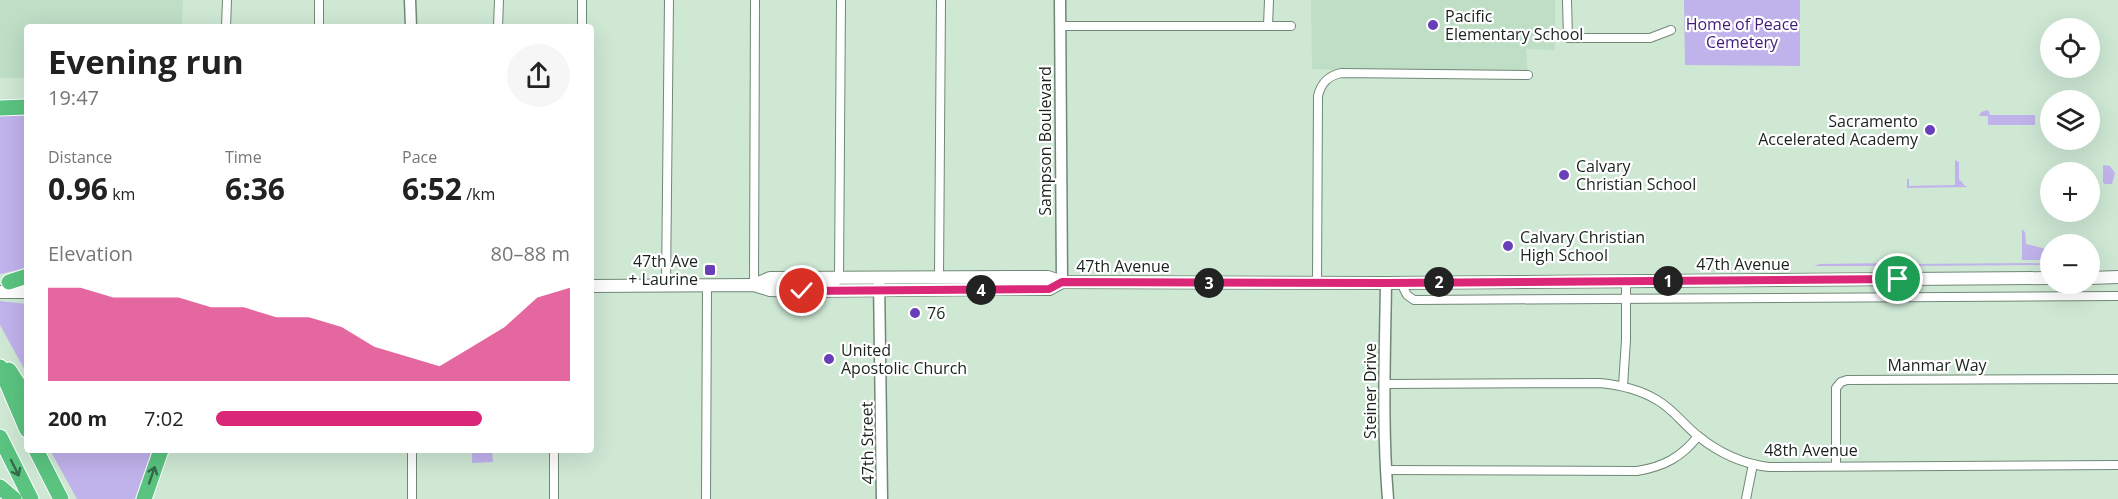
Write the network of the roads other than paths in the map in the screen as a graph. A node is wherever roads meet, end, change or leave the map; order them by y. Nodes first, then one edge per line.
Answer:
1 (227, 0) edge
2 (319, 0) edge
3 (411, 0) edge
4 (499, 0) edge
5 (582, 0) edge
6 (669, 0) edge
7 (755, 0) edge
8 (841, 0) edge
9 (941, 0) edge
10 (1060, 0) edge
11 (1269, 0) edge
12 (1568, 0) edge
13 (226, 24) edge
14 (319, 24) edge
15 (411, 24) edge
16 (498, 24) edge
17 (582, 24) edge
18 (1060, 26) junction
19 (1268, 26) junction
20 (1291, 26) dead end
21 (1671, 30) dead end
22 (1528, 75) dead end
23 (24, 97) edge
24 (0, 98) edge
25 (24, 107) edge
26 (0, 108) edge
27 (24, 277) edge
28 (939, 277) junction
29 (2118, 277) edge
30 (839, 278) junction
31 (2040, 278) edge
32 (2100, 278) edge
33 (1626, 281) junction
34 (24, 282) edge
35 (1062, 282) junction
36 (1317, 283) junction
37 (1386, 283) junction
38 (1401, 283) junction
39 (879, 284) junction
40 (754, 285) junction
41 (3, 286) edge
42 (594, 286) edge
43 (666, 286) junction
44 (707, 286) junction
45 (770, 290) junction
46 (24, 291) edge
47 (2118, 296) edge
48 (1627, 298) junction
49 (0, 358) edge
50 (0, 367) edge
51 (2118, 379) edge
52 (1384, 384) junction
53 (1623, 386) junction
54 (24, 394) edge
55 (24, 423) edge
56 (1698, 436) junction
57 (0, 437) edge
58 (38, 453) edge
59 (160, 453) edge
60 (412, 453) edge
61 (554, 453) edge
62 (1753, 464) junction
63 (1836, 465) junction
64 (2118, 465) edge
65 (1385, 470) junction
66 (0, 487) edge
67 (14, 499) edge
68 (31, 499) edge
69 (61, 499) edge
70 (144, 499) edge
71 (412, 499) edge
72 (554, 499) edge
73 (706, 499) edge
74 (882, 499) edge
75 (1388, 499) edge
76 (1746, 499) edge

1 - 13 street
2 - 14 street
3 - 15 street
4 - 16 street
5 - 17 street
6 - 43 street
7 - 40 street
8 - 30 street
9 - 28 street
10 - 18 street, Sampson Boulevard
11 - 19 street
12 - 21 street
18 - 19 street
18 - 35 street, Sampson Boulevard
19 - 20 street
22 - 36 street
23 - 24 highway
25 - 26 highway
27 - 41 highway
28 - 35 main road, 47th Avenue
28 - 39 main road, 47th Avenue
29 - 32 main road
30 - 39 main road, 47th Avenue
30 - 40 main road, 47th Avenue
30 - 45 street
31 - 33 main road, 47th Avenue
33 - 38 main road, 47th Avenue
33 - 48 street
34 - 41 main road
35 - 36 main road, 47th Avenue
35 - 39 main road, 47th Avenue
36 - 37 main road, 47th Avenue
37 - 38 main road, 47th Avenue
37 - 52 street, Steiner Drive
38 - 48 street, 47th Avenue
39 - 45 main road, 47th Avenue
39 - 74 street, 47th Street
40 - 44 main road, 47th Avenue
40 - 45 main road, 47th Avenue
41 - 46 main road
42 - 43 main road, 47th Avenue
43 - 44 main road, 47th Avenue
44 - 73 street
47 - 48 street, 47th Avenue
48 - 53 street
49 - 54 highway
50 - 55 highway
51 - 63 street, Manmar Way
52 - 53 street, 48th Avenue
52 - 65 street, Steiner Drive
53 - 56 street, 48th Avenue
56 - 62 street, 48th Avenue
56 - 65 street
57 -> 68 highway
58 - 69 highway
70 -> 59 highway
60 - 71 street
61 - 72 street
62 - 63 street, 48th Avenue
62 - 76 street
63 - 64 street, 48th Avenue
65 - 75 street, Steiner Drive
66 - 67 highway

